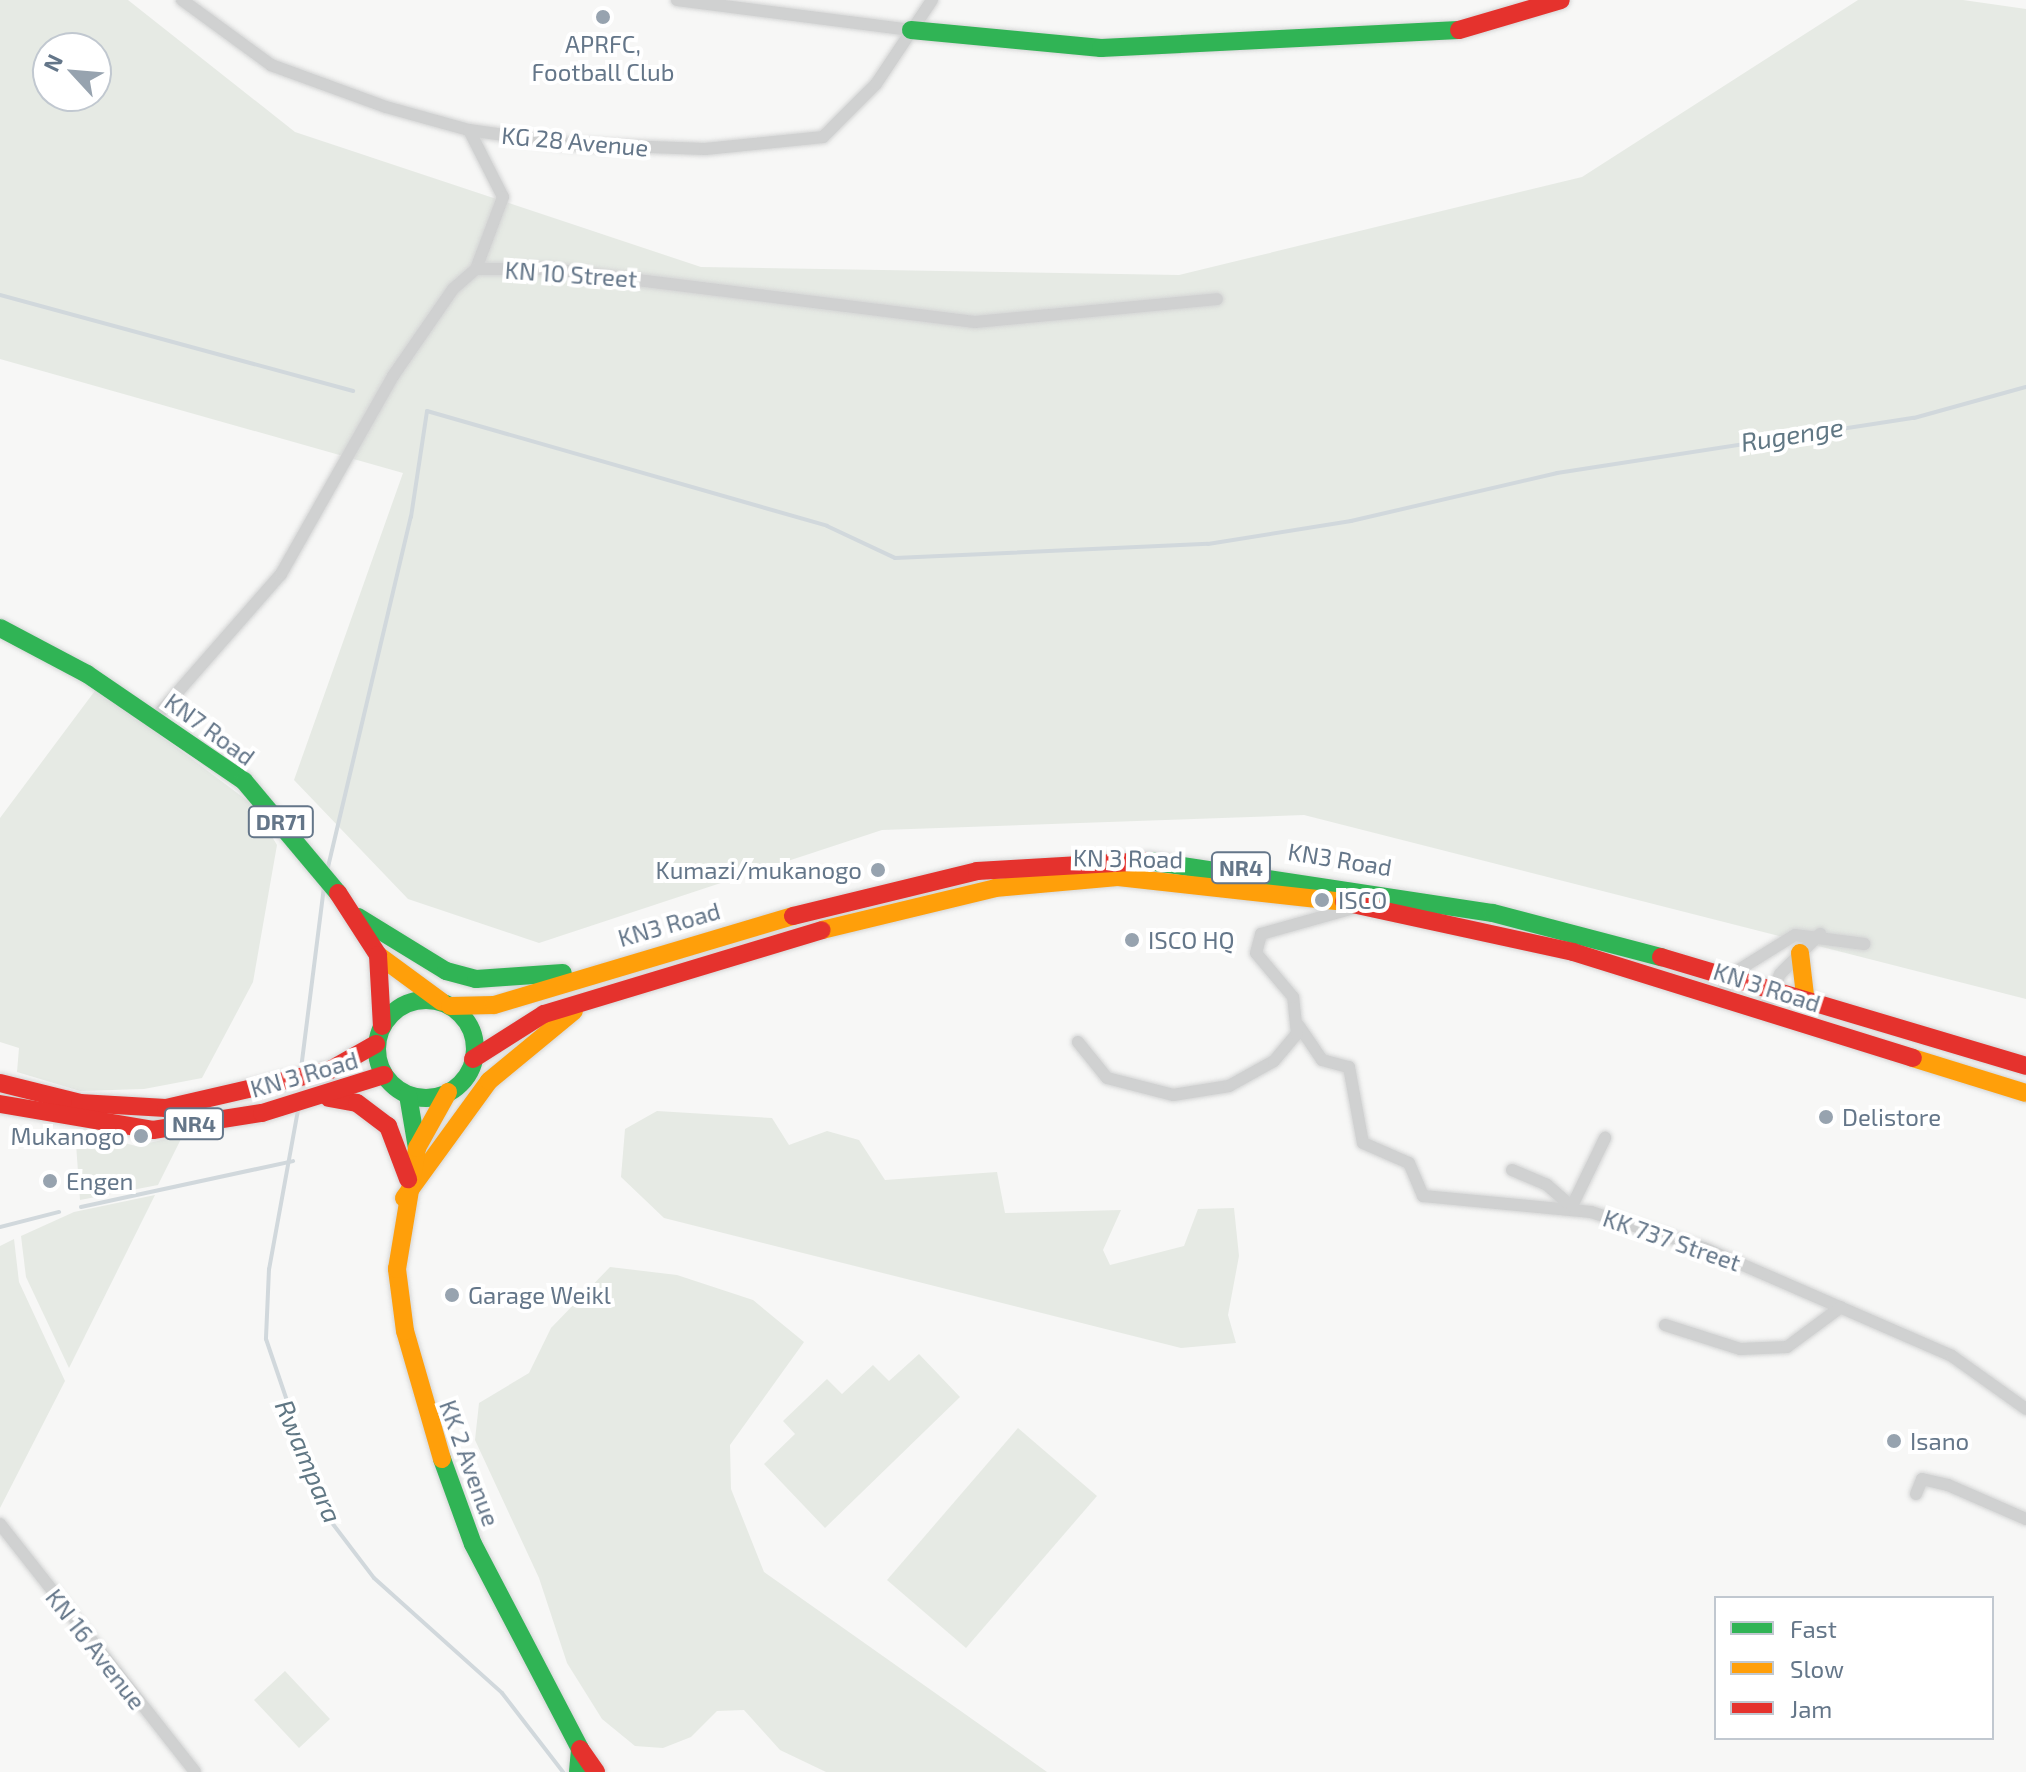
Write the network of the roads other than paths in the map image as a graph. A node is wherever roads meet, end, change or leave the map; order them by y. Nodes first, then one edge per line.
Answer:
1 (182, 0) edge
2 (677, 0) edge
3 (932, 0) edge
4 (1561, 0) edge
5 (911, 30) junction
6 (469, 130) junction
7 (476, 269) junction
8 (1217, 299) dead end
9 (0, 628) edge
10 (155, 718) junction
11 (1364, 904) junction
12 (358, 917) junction
13 (1820, 934) junction
14 (1864, 944) dead end
15 (1800, 953) junction
16 (378, 955) junction
17 (592, 970) junction
18 (1732, 974) junction
19 (1772, 987) junction
20 (1805, 995) junction
21 (596, 996) junction
22 (1721, 997) junction
23 (446, 1004) junction
24 (1764, 1011) junction
25 (1299, 1026) junction
26 (379, 1035) junction
27 (1078, 1042) dead end
28 (473, 1059) junction
29 (2026, 1066) edge
30 (384, 1075) junction
31 (0, 1083) edge
32 (448, 1092) junction
33 (2026, 1093) edge
34 (408, 1095) junction
35 (328, 1098) junction
36 (0, 1104) edge
37 (1605, 1138) dead end
38 (417, 1148) junction
39 (1512, 1170) dead end
40 (408, 1179) junction
41 (404, 1198) junction
42 (1574, 1208) junction
43 (1841, 1307) junction
44 (1665, 1325) dead end
45 (2026, 1409) edge
46 (1916, 1494) dead end
47 (2026, 1519) edge
48 (0, 1524) edge
49 (580, 1749) junction
50 (195, 1772) edge
51 (578, 1772) edge
52 (596, 1772) edge

1 - 6 street, KG 28 Avenue
2 - 5 street
3 - 5 street, KG 28 Avenue
4 - 5 main road
5 - 6 street, KG 28 Avenue
6 - 7 street
7 - 8 street, KN 10 Street
7 - 10 street, KN 10 Street
9 - 10 main road, KN7 Road / DR71
10 - 12 main road, KN7 Road / DR71
11 - 21 main road, KN 3 Road / NR4
11 - 22 main road, KN 3 Road / NR4
11 - 25 street
12 - 16 main road, KN7 Road / DR71
12 - 17 main road
13 - 14 street
13 - 15 street
13 - 18 street
15 - 19 street
15 - 20 main road
16 - 23 main road, KN7 Road / DR71
16 - 26 main road, KN7 Road / DR71
17 - 18 main road, KN3 Road / NR4
17 - 23 main road, KN3 Road / NR4
18 - 19 main road, KN3 Road / NR4
18 - 22 street
19 - 20 main road, KN3 Road / NR4
19 - 24 street
20 - 29 main road, KN3 Road / NR4
21 - 28 main road, KN 3 Road / NR4
21 - 41 main road
22 - 24 main road, KN 3 Road / NR4
23 - 26 main road, NR4
23 - 28 main road
24 - 33 main road, KN 3 Road / NR4
25 - 27 street
25 - 42 street, KK 737 Street
26 - 30 main road
26 - 31 main road, KN 3 Road / NR4
28 - 32 main road, NR4
30 - 34 main road
30 - 35 main road, KN 3 Road / NR4
32 - 34 main road
32 - 38 main road, KK 2 Avenue
34 - 38 main road, KK 2 Avenue
35 - 36 main road, KN 3 Road / NR4
35 - 40 main road
37 - 42 street
38 - 40 main road, KK 2 Avenue
39 - 42 street
40 - 41 main road, KK 2 Avenue
41 - 49 main road, KK 2 Avenue
42 - 43 street, KK 737 Street
43 - 44 street
43 - 45 street, KK 737 Street
46 - 47 street
48 - 50 street, KN 16 Avenue
49 - 51 main road
49 - 52 main road, KK 2 Avenue

